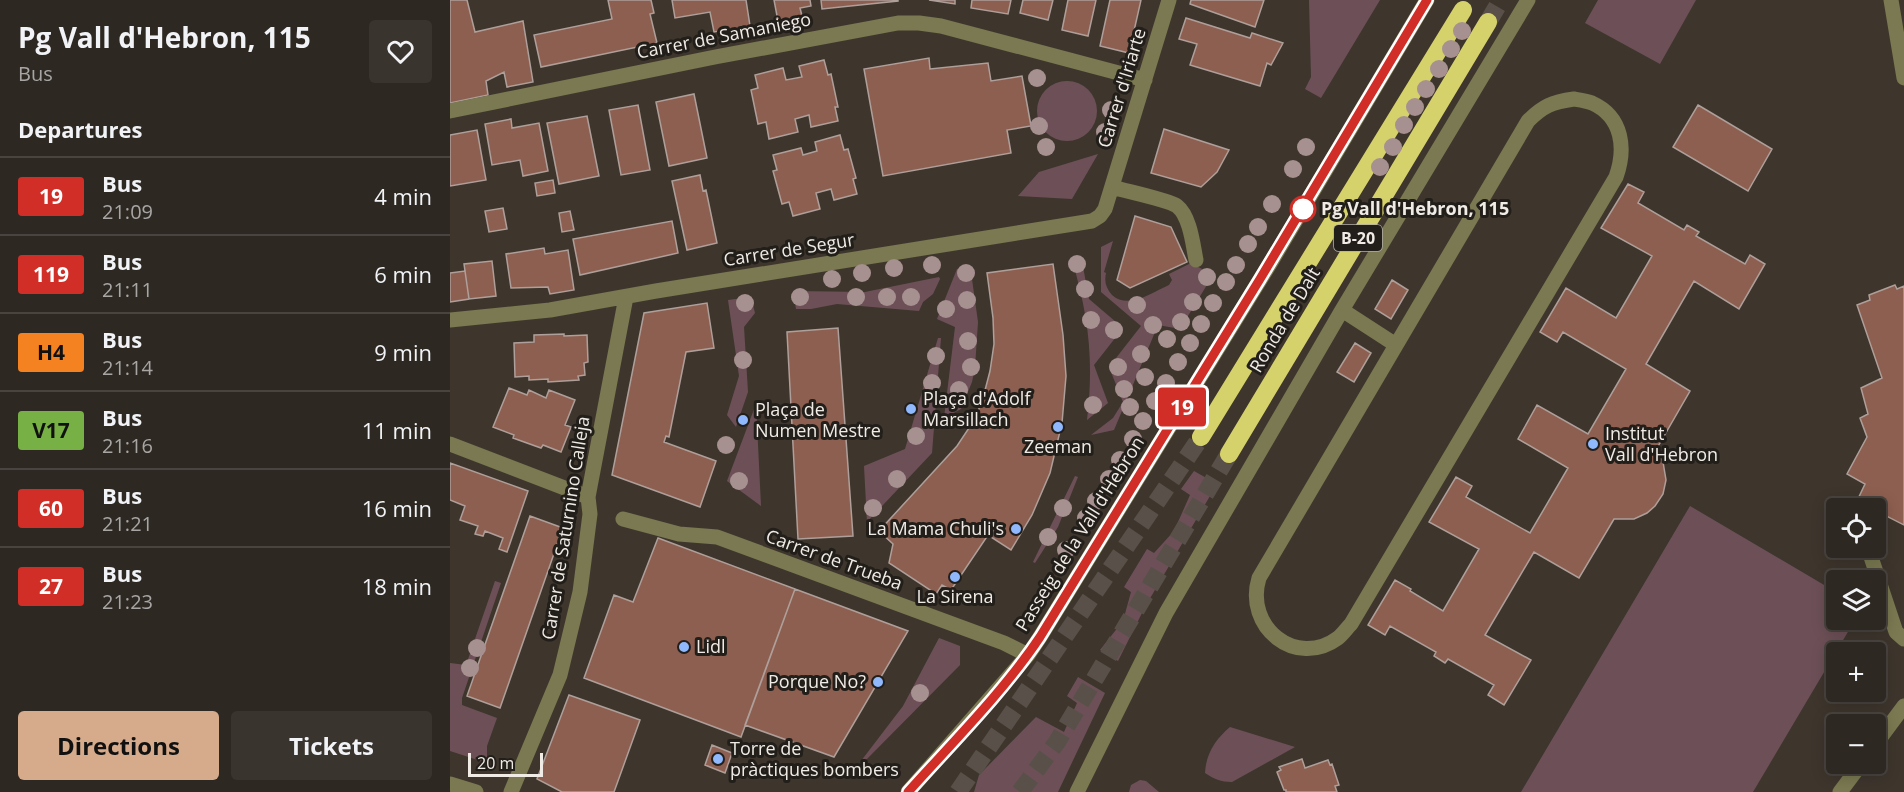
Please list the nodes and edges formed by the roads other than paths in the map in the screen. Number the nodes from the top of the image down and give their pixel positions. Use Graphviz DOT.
graph roads {
  1 [pos="1169,0"];
  2 [pos="1427,0"];
  3 [pos="1528,0"];
  4 [pos="1891,0"];
  5 [pos="1463,10"];
  6 [pos="1488,22"];
  7 [pos="1904,78"];
  8 [pos="1145,80"];
  9 [pos="450,111"];
  10 [pos="1112,187"];
  11 [pos="1196,260"];
  12 [pos="626,297"];
  13 [pos="1342,310"];
  14 [pos="450,320"];
  15 [pos="1396,345"];
  16 [pos="1201,437"];
  17 [pos="450,444"];
  18 [pos="1229,454"];
  19 [pos="588,497"];
  20 [pos="623,519"];
  21 [pos="1871,558"];
  22 [pos="1904,639"];
  23 [pos="1028,655"];
  24 [pos="1904,706"];
  25 [pos="1886,730"];
  26 [pos="1854,774"];
  27 [pos="450,784"];
  28 [pos="476,792"];
  29 [pos="511,792"];
  30 [pos="908,792"];
  31 [pos="1077,792"];
  32 [pos="1840,792"];
  1 -- 8 [label="street, Carrer d'Iriarte"];
  2 -- 23 [label="street, Passeig de la Vall d'Hebron"];
  3 -- 13 [label="street"];
  4 -- 7 [label="street"];
  5 -- 16 [label="highway, Ronda de Dalt / B-20"];
  6 -- 18 [label="highway, Ronda de Dalt / B-20"];
  8 -- 9 [label="street, Carrer de Samaniego"];
  8 -- 10 [label="street, Carrer d'Iriarte"];
  10 -- 11 [label="street"];
  10 -- 12 [label="street, Carrer de Segur"];
  12 -- 14 [label="street, Carrer de Segur"];
  12 -- 19 [label="street, Carrer de Saturnino Calleja"];
  13 -- 15 [label="street"];
  13 -- 31 [label="street"];
  15 -- 15 [label="street"];
  17 -- 19 [label="street"];
  19 -- 29 [label="street, Carrer de Saturnino Calleja"];
  20 -- 23 [label="street, Carrer de Trueba"];
  21 -- 22 [label="street"];
  23 -- 30 [label="street, Passeig de la Vall d'Hebron"];
  24 -- 25 [label="street"];
  26 -- 32 [label="street"];
  27 -- 28 [label="street"];
}
